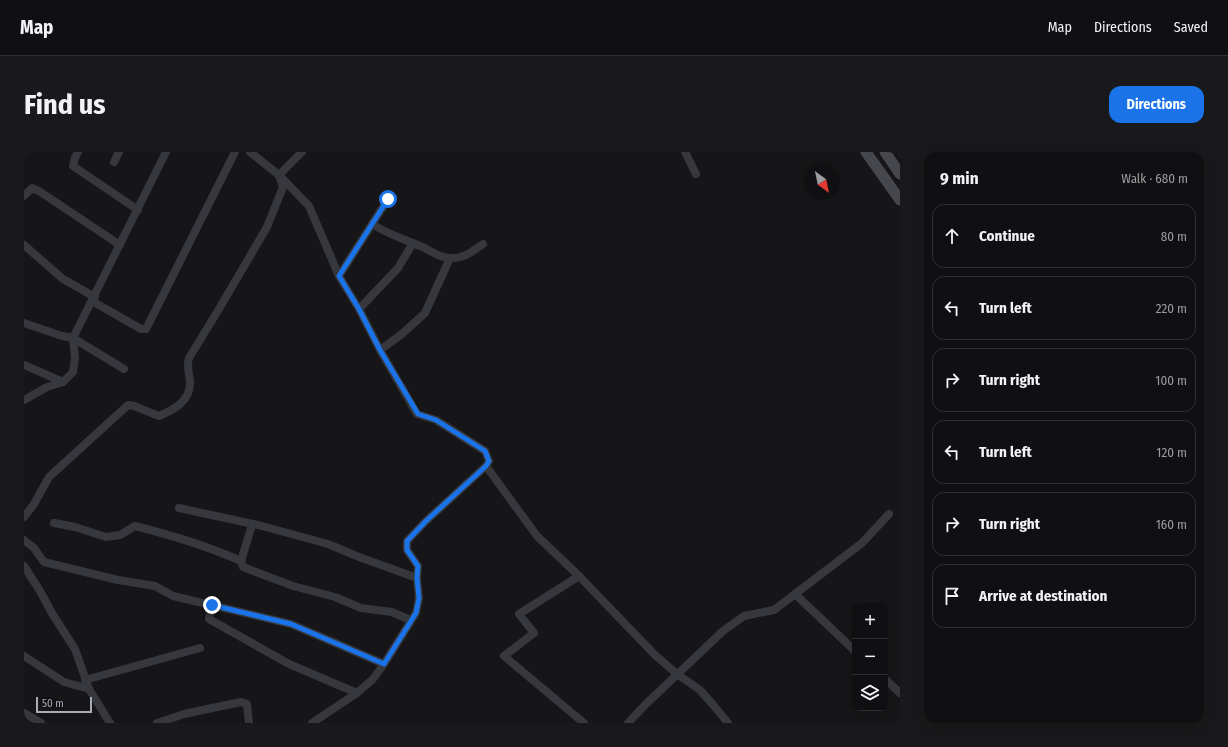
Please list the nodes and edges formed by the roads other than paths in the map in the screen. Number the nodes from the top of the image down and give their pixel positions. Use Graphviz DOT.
graph roads {
  1 [pos="78,152"];
  2 [pos="119,152"];
  3 [pos="166,152"];
  4 [pos="235,152"];
  5 [pos="250,152"];
  6 [pos="302,152"];
  7 [pos="685,152"];
  8 [pos="866,152"];
  9 [pos="884,152"];
  10 [pos="114,162"];
  11 [pos="898,168"];
  12 [pos="696,174"];
  13 [pos="280,175"];
  14 [pos="24,196"];
  15 [pos="388,199"];
  16 [pos="900,200"];
  17 [pos="138,210"];
  18 [pos="372,224"];
  19 [pos="413,243"];
  20 [pos="483,244"];
  21 [pos="24,245"];
  22 [pos="120,245"];
  23 [pos="450,258"];
  24 [pos="339,276"];
  25 [pos="93,299"];
  26 [pos="359,309"];
  27 [pos="24,323"];
  28 [pos="74,338"];
  29 [pos="380,350"];
  30 [pos="24,365"];
  31 [pos="124,369"];
  32 [pos="63,382"];
  33 [pos="24,400"];
  34 [pos="486,466"];
  35 [pos="179,508"];
  36 [pos="889,514"];
  37 [pos="24,517"];
  38 [pos="54,523"];
  39 [pos="252,525"];
  40 [pos="24,540"];
  41 [pos="241,561"];
  42 [pos="24,566"];
  43 [pos="579,576"];
  44 [pos="417,578"];
  45 [pos="795,594"];
  46 [pos="212,605"];
  47 [pos="410,620"];
  48 [pos="200,648"];
  49 [pos="852,648"];
  50 [pos="24,656"];
  51 [pos="384,664"];
  52 [pos="677,674"];
  53 [pos="85,680"];
  54 [pos="888,682"];
  55 [pos="89,689"];
  56 [pos="357,693"];
  57 [pos="900,693"];
  58 [pos="24,713"];
  59 [pos="41,723"];
  60 [pos="110,723"];
  61 [pos="157,723"];
  62 [pos="249,723"];
  63 [pos="312,723"];
  64 [pos="584,723"];
  65 [pos="628,723"];
  66 [pos="728,723"];
  1 -- 17 [label="street"];
  2 -- 10 [label="street"];
  3 -- 17 [label="street"];
  4 -- 25 [label="street"];
  5 -- 13 [label="street"];
  6 -- 13 [label="street"];
  7 -- 12 [label="street"];
  8 -- 16 [label="main road"];
  9 -- 11 [label="main road"];
  13 -- 24 [label="street"];
  13 -- 37 [label="street"];
  14 -- 22 [label="street"];
  15 -- 18 [label="street"];
  17 -- 22 [label="street"];
  18 -- 19 [label="street"];
  18 -- 24 [label="street"];
  19 -- 23 [label="street"];
  19 -- 26 [label="street"];
  20 -- 23 [label="street"];
  21 -- 25 [label="street"];
  22 -- 25 [label="street"];
  23 -- 29 [label="street"];
  24 -- 26 [label="street"];
  25 -- 28 [label="street"];
  26 -- 29 [label="street"];
  27 -- 28 [label="street"];
  28 -- 31 [label="street"];
  28 -- 32 [label="street"];
  29 -- 34 [label="street"];
  30 -- 32 [label="street"];
  32 -- 33 [label="street"];
  34 -- 43 [label="street"];
  34 -- 44 [label="street"];
  35 -- 39 [label="street"];
  36 -- 45 [label="street"];
  38 -- 41 [label="street"];
  39 -- 41 [label="street"];
  39 -- 44 [label="street"];
  40 -- 46 [label="street"];
  41 -- 47 [label="street"];
  42 -- 53 [label="street"];
  43 -- 52 [label="street"];
  43 -- 64 [label="street"];
  44 -- 47 [label="street"];
  45 -- 49 [label="street"];
  45 -- 52 [label="street"];
  46 -- 51 [label="street"];
  46 -- 56 [label="street"];
  47 -- 51 [label="street"];
  48 -- 53 [label="street"];
  50 -- 55 [label="street"];
  51 -- 56 [label="street"];
  52 -- 65 [label="street"];
  52 -- 66 [label="street"];
  53 -- 55 [label="street"];
  54 -- 57 [label="street"];
  55 -- 60 [label="street"];
  56 -- 63 [label="street"];
  58 -- 59 [label="street"];
  61 -- 62 [label="street"];
}
